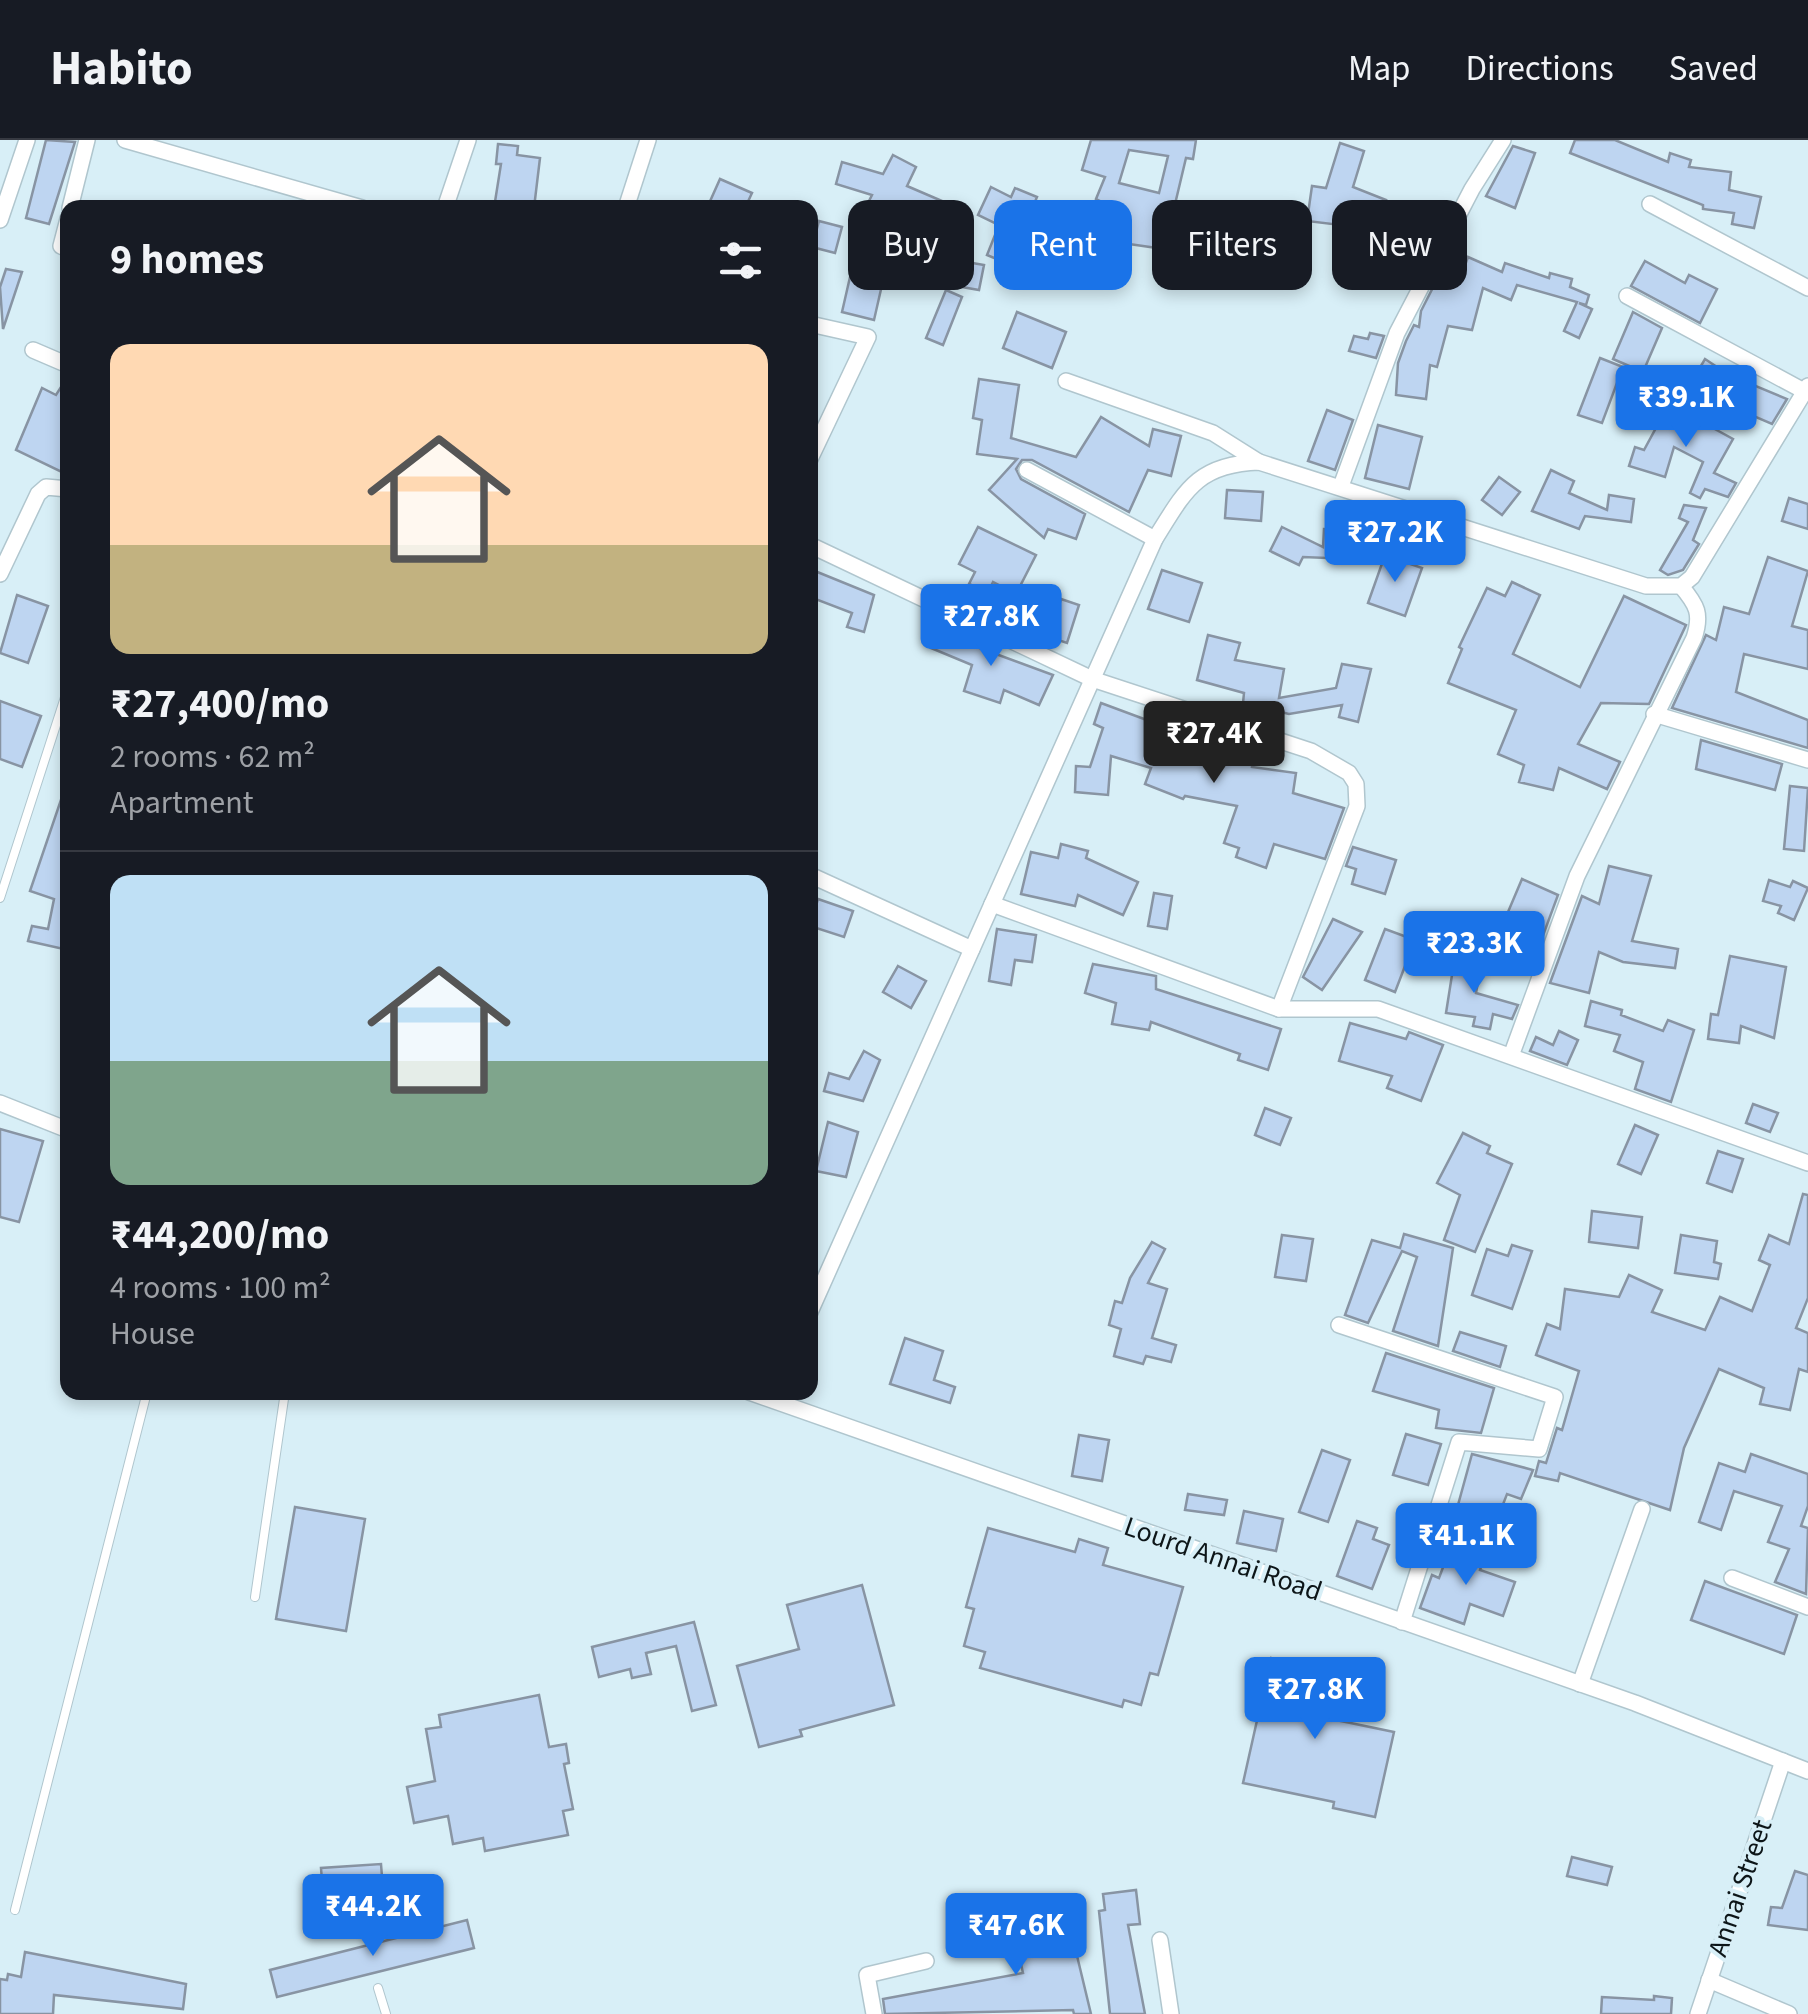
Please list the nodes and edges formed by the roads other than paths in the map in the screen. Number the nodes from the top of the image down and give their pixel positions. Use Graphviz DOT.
graph roads {
  1 [pos="27,140"];
  2 [pos="87,140"];
  3 [pos="124,140"];
  4 [pos="468,140"];
  5 [pos="648,140"];
  6 [pos="1503,140"];
  7 [pos="72,200"];
  8 [pos="334,200"];
  9 [pos="448,200"];
  10 [pos="629,200"];
  11 [pos="1650,204"];
  12 [pos="0,220"];
  13 [pos="1808,288"];
  14 [pos="1627,296"];
  15 [pos="818,326"];
  16 [pos="34,350"];
  17 [pos="60,361"];
  18 [pos="1066,381"];
  19 [pos="1806,388"];
  20 [pos="818,442"];
  21 [pos="1260,462"];
  22 [pos="1027,470"];
  23 [pos="1341,486"];
  24 [pos="60,488"];
  25 [pos="1156,539"];
  26 [pos="818,549"];
  27 [pos="0,574"];
  28 [pos="1681,586"];
  29 [pos="1092,679"];
  30 [pos="1654,714"];
  31 [pos="60,725"];
  32 [pos="1808,760"];
  33 [pos="818,879"];
  34 [pos="0,898"];
  35 [pos="992,904"];
  36 [pos="972,949"];
  37 [pos="1279,1009"];
  38 [pos="1511,1056"];
  39 [pos="0,1102"];
  40 [pos="60,1127"];
  41 [pos="1808,1162"];
  42 [pos="818,1294"];
  43 [pos="1338,1324"];
  44 [pos="145,1400"];
  45 [pos="284,1400"];
  46 [pos="780,1400"];
  47 [pos="1642,1509"];
  48 [pos="1732,1578"];
  49 [pos="255,1597"];
  50 [pos="1808,1607"];
  51 [pos="1402,1622"];
  52 [pos="1580,1684"];
  53 [pos="1783,1761"];
  54 [pos="1808,1771"];
  55 [pos="15,1910"];
  56 [pos="1160,1940"];
  57 [pos="926,1961"];
  58 [pos="1709,1980"];
  59 [pos="378,1988"];
  60 [pos="386,2014"];
  61 [pos="874,2014"];
  62 [pos="1171,2014"];
  63 [pos="1698,2014"];
  64 [pos="1789,2014"];
  1 -- 12 [label="street"];
  2 -- 7 [label="street"];
  3 -- 8 [label="street"];
  4 -- 9 [label="street"];
  5 -- 10 [label="street"];
  6 -- 23 [label="street"];
  11 -- 13 [label="street"];
  14 -- 19 [label="street"];
  15 -- 20 [label="street"];
  16 -- 17 [label="street"];
  18 -- 21 [label="street"];
  19 -- 28 [label="street"];
  21 -- 23 [label="street"];
  21 -- 25 [label="street"];
  22 -- 25 [label="street"];
  23 -- 28 [label="street"];
  24 -- 27 [label="street"];
  25 -- 29 [label="street"];
  26 -- 29 [label="street"];
  28 -- 30 [label="street"];
  29 -- 35 [label="street"];
  29 -- 37 [label="street"];
  30 -- 32 [label="street"];
  30 -- 38 [label="street"];
  31 -- 34 [label="lane"];
  33 -- 36 [label="street"];
  35 -- 36 [label="street"];
  35 -- 37 [label="street"];
  36 -- 42 [label="street"];
  37 -- 38 [label="street"];
  38 -- 41 [label="street"];
  39 -- 40 [label="street"];
  43 -- 51 [label="street"];
  44 -- 55 [label="lane"];
  45 -- 49 [label="lane"];
  46 -- 51 [label="street, Lourd Annai Road"];
  47 -- 52 [label="street"];
  48 -- 50 [label="street"];
  51 -- 52 [label="street, Lourd Annai Road"];
  52 -- 53 [label="street, Lourd Annai Road"];
  53 -- 54 [label="street, Lourd Annai Road"];
  53 -- 58 [label="street, Annai Street"];
  56 -- 62 [label="street"];
  57 -- 61 [label="street"];
  58 -- 63 [label="street, Annai Street"];
  58 -- 64 [label="street"];
  59 -- 60 [label="lane"];
}
